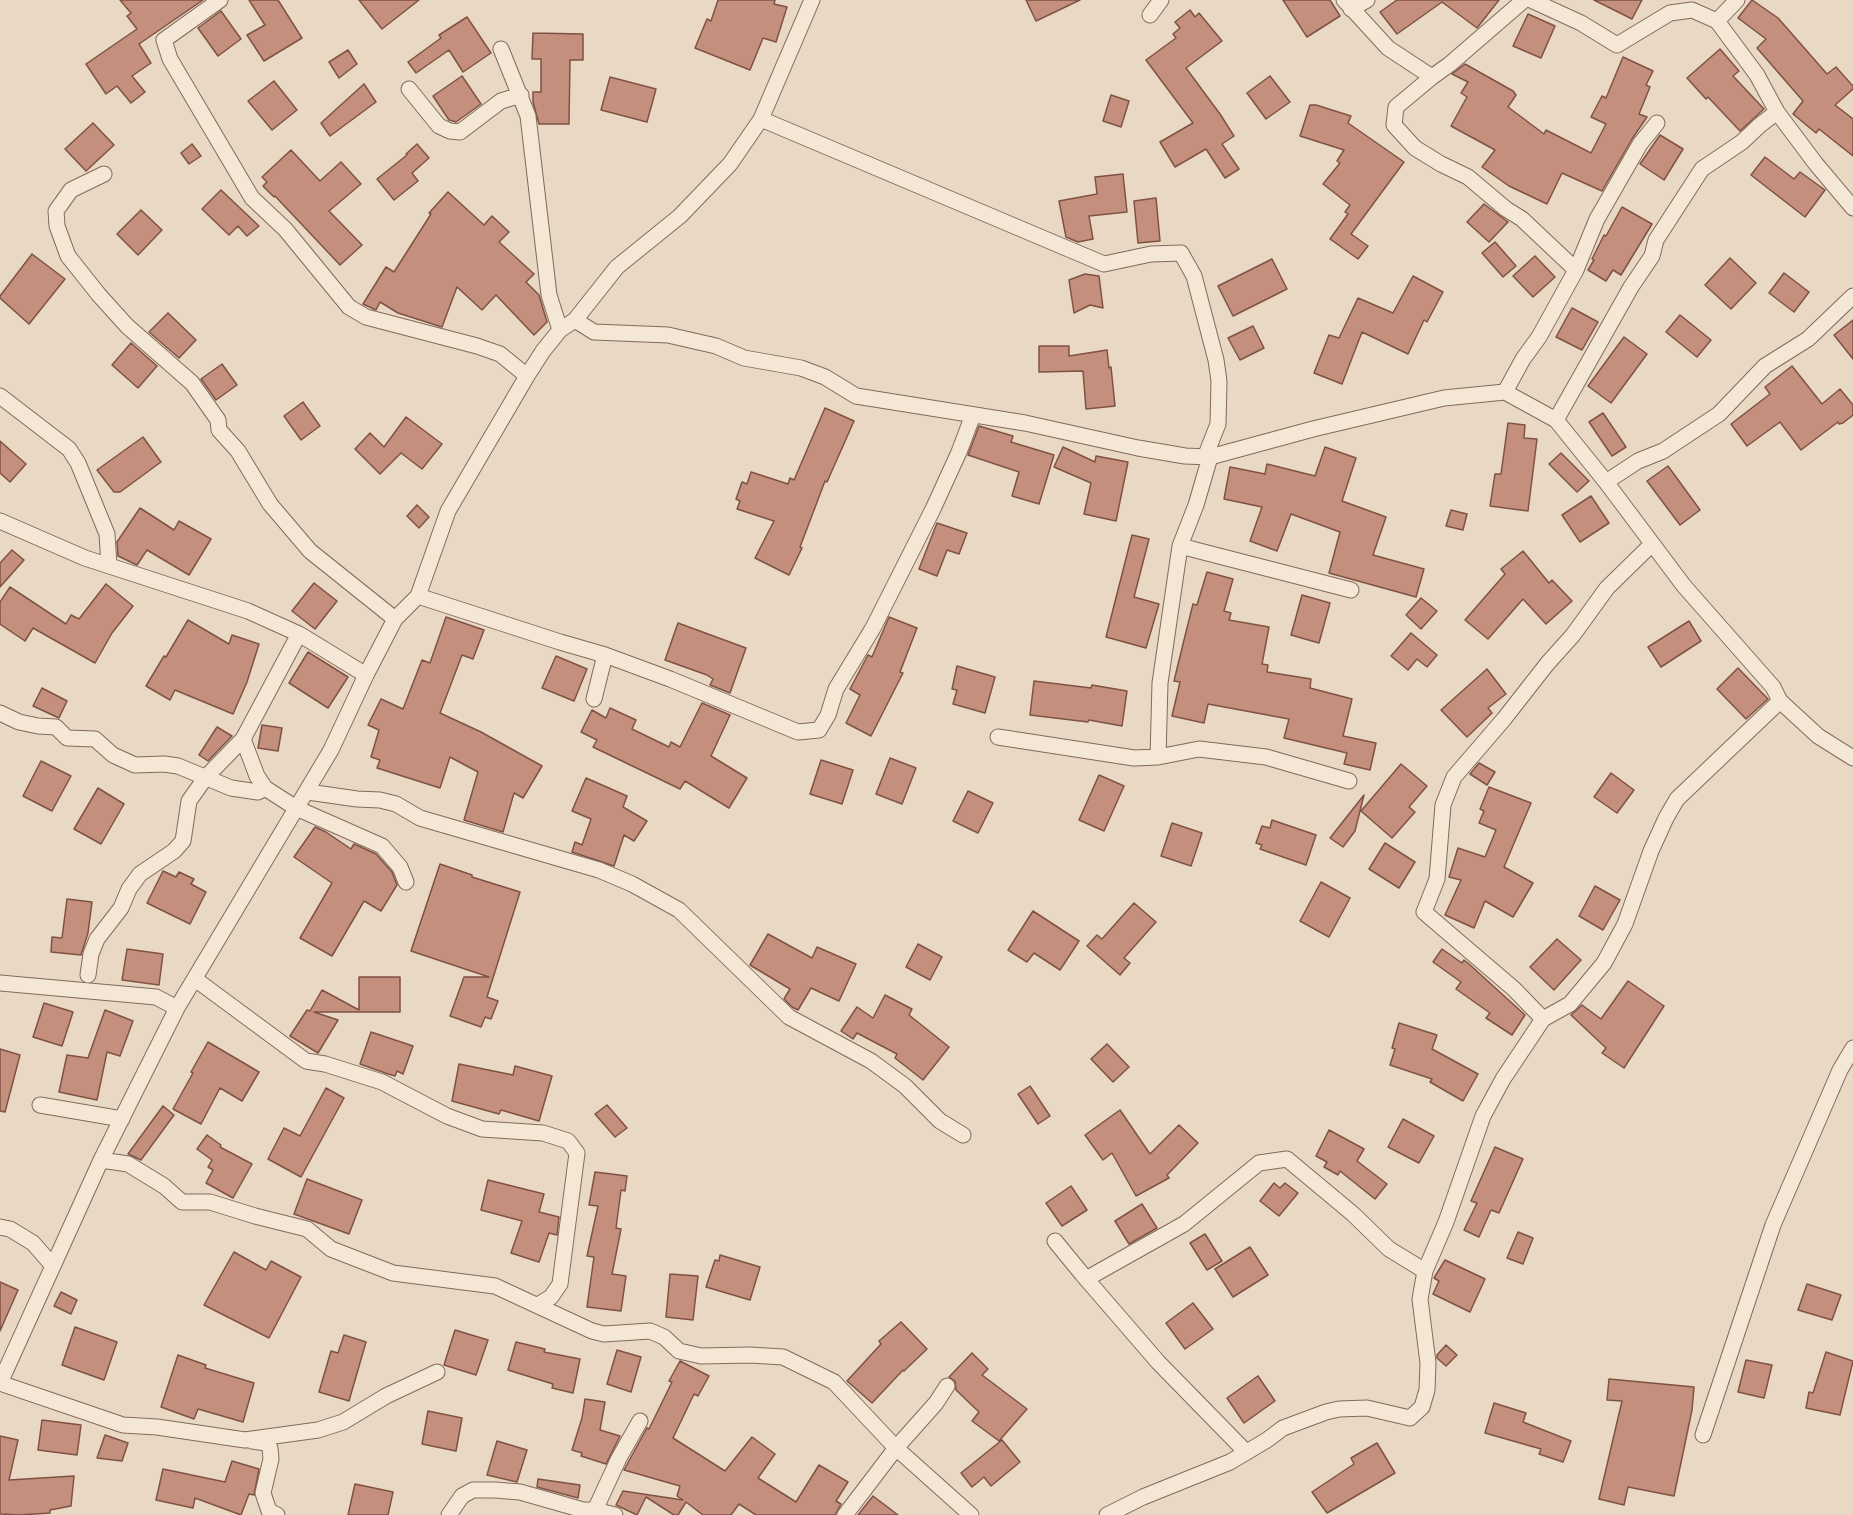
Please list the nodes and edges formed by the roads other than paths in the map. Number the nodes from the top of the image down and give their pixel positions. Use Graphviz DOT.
graph roads {
  1 [pos="220,0"];
  2 [pos="812,0"];
  3 [pos="1161,0"];
  4 [pos="1367,0"];
  5 [pos="1524,0"];
  6 [pos="1531,0"];
  7 [pos="1737,0"];
  8 [pos="1348,5"];
  9 [pos="1150,15"];
  10 [pos="1717,21"];
  11 [pos="501,49"];
  12 [pos="1432,77"];
  13 [pos="409,89"];
  14 [pos="521,95"];
  15 [pos="1777,112"];
  16 [pos="761,119"];
  17 [pos="1657,123"];
  18 [pos="104,174"];
  19 [pos="1853,208"];
  20 [pos="1576,270"];
  21 [pos="1853,296"];
  22 [pos="575,320"];
  23 [pos="560,330"];
  24 [pos="527,376"];
  25 [pos="1505,392"];
  26 [pos="0,396"];
  27 [pos="973,415"];
  28 [pos="1556,420"];
  29 [pos="1208,457"];
  30 [pos="1606,482"];
  31 [pos="0,521"];
  32 [pos="1652,544"];
  33 [pos="1180,546"];
  34 [pos="109,566"];
  35 [pos="1351,590"];
  36 [pos="418,596"];
  37 [pos="395,619"];
  38 [pos="299,634"];
  39 [pos="605,655"];
  40 [pos="366,675"];
  41 [pos="594,699"];
  42 [pos="1780,701"];
  43 [pos="0,713"];
  44 [pos="998,737"];
  45 [pos="243,739"];
  46 [pos="1158,757"];
  47 [pos="1853,758"];
  48 [pos="206,777"];
  49 [pos="1349,781"];
  50 [pos="265,788"];
  51 [pos="308,792"];
  52 [pos="296,808"];
  53 [pos="406,882"];
  54 [pos="88,975"];
  55 [pos="195,979"];
  56 [pos="4,984"];
  57 [pos="177,1008"];
  58 [pos="1543,1019"];
  59 [pos="1853,1048"];
  60 [pos="40,1105"];
  61 [pos="122,1119"];
  62 [pos="963,1135"];
  63 [pos="101,1160"];
  64 [pos="0,1227"];
  65 [pos="1055,1240"];
  66 [pos="53,1266"];
  67 [pos="1425,1271"];
  68 [pos="1086,1279"];
  69 [pos="538,1305"];
  70 [pos="0,1347"];
  71 [pos="14,1355"];
  72 [pos="437,1372"];
  73 [pos="947,1386"];
  74 [pos="640,1421"];
  75 [pos="1703,1435"];
  76 [pos="245,1440"];
  77 [pos="896,1448"];
  78 [pos="1246,1452"];
  79 [pos="595,1510"];
  80 [pos="277,1515"];
  81 [pos="449,1515"];
  82 [pos="615,1515"];
  83 [pos="845,1515"];
  84 [pos="971,1515"];
  85 [pos="1107,1515"];
  1 -- 24 [label="street"];
  2 -- 16 [label="street"];
  3 -- 9 [label="street"];
  4 -- 8 [label="street"];
  5 -- 12 [label="street"];
  6 -- 10 [label="street"];
  7 -- 10 [label="street"];
  8 -- 12 [label="street"];
  10 -- 15 [label="street"];
  11 -- 14 [label="street"];
  12 -- 20 [label="street"];
  13 -- 14 [label="street"];
  14 -- 23 [label="street"];
  15 -- 19 [label="street"];
  15 -- 28 [label="street"];
  16 -- 22 [label="street"];
  16 -- 29 [label="street"];
  17 -- 20 [label="street"];
  18 -- 37 [label="street"];
  20 -- 25 [label="street"];
  21 -- 30 [label="street"];
  22 -- 23 [label="street"];
  22 -- 27 [label="street"];
  23 -- 24 [label="street"];
  24 -- 36 [label="street"];
  25 -- 28 [label="street"];
  25 -- 29 [label="street"];
  26 -- 34 [label="street"];
  27 -- 29 [label="street"];
  27 -- 39 [label="street"];
  28 -- 30 [label="street"];
  29 -- 33 [label="street"];
  30 -- 32 [label="street"];
  31 -- 34 [label="street"];
  32 -- 42 [label="street"];
  32 -- 58 [label="street"];
  33 -- 35 [label="street"];
  33 -- 46 [label="street"];
  34 -- 38 [label="street"];
  36 -- 37 [label="street"];
  36 -- 39 [label="street"];
  37 -- 40 [label="street"];
  38 -- 40 [label="street"];
  38 -- 45 [label="street"];
  39 -- 41 [label="street"];
  40 -- 51 [label="street"];
  42 -- 47 [label="street"];
  42 -- 58 [label="street"];
  43 -- 48 [label="street"];
  44 -- 46 [label="street"];
  45 -- 48 [label="street"];
  45 -- 50 [label="street"];
  46 -- 49 [label="street"];
  48 -- 50 [label="street"];
  48 -- 54 [label="street"];
  50 -- 52 [label="street"];
  51 -- 52 [label="street"];
  51 -- 62 [label="street"];
  52 -- 53 [label="street"];
  52 -- 55 [label="street"];
  55 -- 57 [label="street"];
  55 -- 69 [label="street"];
  56 -- 57 [label="street"];
  57 -- 61 [label="street"];
  58 -- 67 [label="street"];
  59 -- 75 [label="street"];
  60 -- 61 [label="street"];
  61 -- 63 [label="street"];
  63 -- 66 [label="street"];
  63 -- 69 [label="street"];
  64 -- 66 [label="street"];
  65 -- 68 [label="street"];
  66 -- 71 [label="street"];
  67 -- 68 [label="street"];
  67 -- 78 [label="street"];
  68 -- 78 [label="street"];
  69 -- 77 [label="street"];
  70 -- 71 [label="street"];
  71 -- 76 [label="street"];
  72 -- 76 [label="street"];
  73 -- 77 [label="street"];
  74 -- 79 [label="street"];
  76 -- 80 [label="street"];
  77 -- 83 [label="street"];
  77 -- 84 [label="street"];
  78 -- 85 [label="street"];
  79 -- 81 [label="street"];
  79 -- 82 [label="street"];
}
